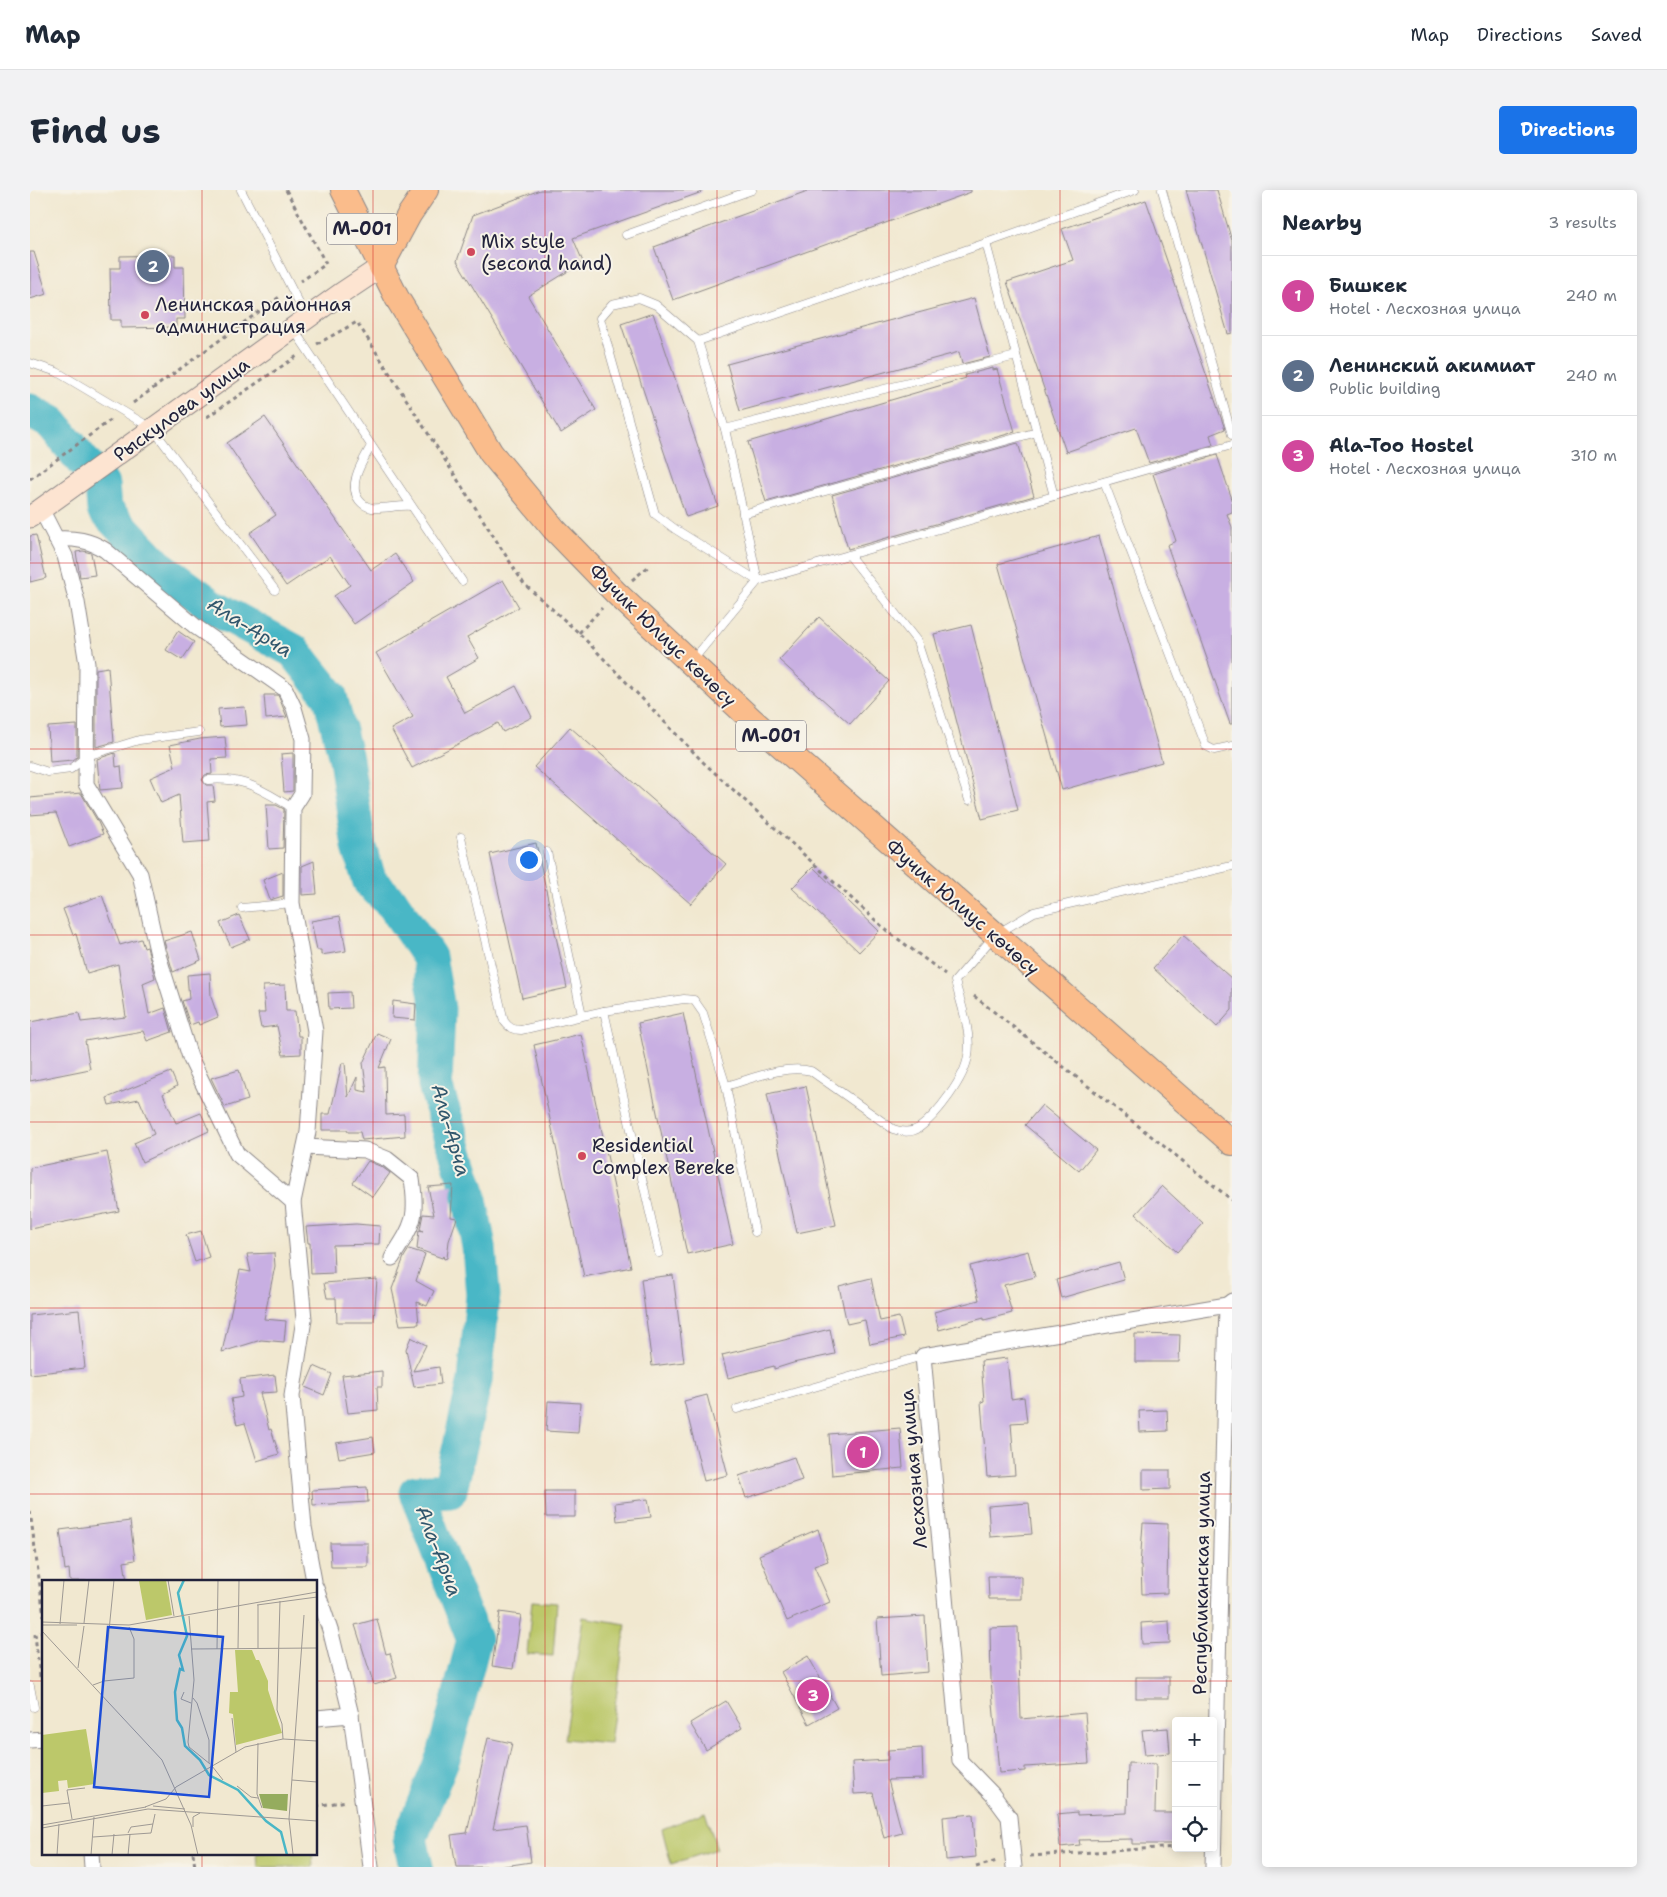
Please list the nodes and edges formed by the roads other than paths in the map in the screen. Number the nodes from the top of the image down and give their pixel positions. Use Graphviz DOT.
graph roads {
  1 [pos="241,190"];
  2 [pos="343,190"];
  3 [pos="426,190"];
  4 [pos="752,190"];
  5 [pos="1135,190"];
  6 [pos="1162,190"];
  7 [pos="626,236"];
  8 [pos="986,243"];
  9 [pos="381,267"];
  10 [pos="300,324"];
  11 [pos="698,341"];
  12 [pos="1016,356"];
  13 [pos="30,364"];
  14 [pos="153,429"];
  15 [pos="725,429"];
  16 [pos="1037,432"];
  17 [pos="1232,435"];
  18 [pos="1232,445"];
  19 [pos="371,446"];
  20 [pos="1104,482"];
  21 [pos="1054,496"];
  22 [pos="411,506"];
  23 [pos="34,512"];
  24 [pos="743,514"];
  25 [pos="56,539"];
  26 [pos="849,555"];
  27 [pos="462,581"];
  28 [pos="758,581"];
  29 [pos="275,590"];
  30 [pos="691,662"];
  31 [pos="199,732"];
  32 [pos="1232,746"];
  33 [pos="87,756"];
  34 [pos="30,766"];
  35 [pos="208,780"];
  36 [pos="969,800"];
  37 [pos="293,808"];
  38 [pos="461,837"];
  39 [pos="547,852"];
  40 [pos="1232,866"];
  41 [pos="292,903"];
  42 [pos="242,908"];
  43 [pos="995,935"];
  44 [pos="604,1010"];
  45 [pos="582,1015"];
  46 [pos="726,1086"];
  47 [pos="1232,1143"];
  48 [pos="305,1147"];
  49 [pos="293,1202"];
  50 [pos="755,1232"];
  51 [pos="659,1253"];
  52 [pos="392,1258"];
  53 [pos="1230,1303"];
  54 [pos="923,1356"];
  55 [pos="737,1409"];
  56 [pos="314,1580"];
  57 [pos="318,1594"];
  58 [pos="30,1686"];
  59 [pos="34,1707"];
  60 [pos="351,1715"];
  61 [pos="318,1718"];
  62 [pos="91,1854"];
  63 [pos="1014,1862"];
  64 [pos="92,1867"];
  65 [pos="371,1867"];
  66 [pos="1213,1867"];
  1 -- 10 [label="lane"];
  2 -- 9 [label="main road, Фучик Юлиус көчөсү / М-001"];
  3 -- 9 [label="main road"];
  4 -- 7 [label="lane"];
  5 -- 8 [label="lane"];
  6 -- 17 [label="lane"];
  8 -- 11 [label="lane"];
  8 -- 12 [label="lane"];
  9 -- 10 [label="main road, Рыскулова улица"];
  9 -- 30 [label="main road, Фучик Юлиус көчөсү / М-001"];
  10 -- 14 [label="main road, Рыскулова улица"];
  10 -- 19 [label="lane"];
  11 -- 15 [label="lane"];
  11 -- 28 [label="lane"];
  12 -- 15 [label="lane"];
  12 -- 16 [label="lane"];
  13 -- 14 [label="lane"];
  14 -- 23 [label="main road, Рыскулова улица"];
  14 -- 29 [label="lane"];
  15 -- 24 [label="lane"];
  16 -- 21 [label="lane"];
  16 -- 24 [label="lane"];
  18 -- 20 [label="lane"];
  19 -- 22 [label="lane"];
  19 -- 22 [label="lane"];
  20 -- 21 [label="lane"];
  20 -- 32 [label="lane"];
  21 -- 26 [label="lane"];
  22 -- 27 [label="lane"];
  23 -- 25 [label="street"];
  24 -- 28 [label="lane"];
  25 -- 33 [label="street"];
  25 -- 37 [label="street"];
  26 -- 28 [label="lane"];
  26 -- 36 [label="lane"];
  28 -- 30 [label="lane"];
  30 -- 43 [label="main road, Фучик Юлиус көчөсү / М-001"];
  31 -- 33 [label="lane"];
  33 -- 34 [label="lane"];
  33 -- 49 [label="street"];
  35 -- 37 [label="lane"];
  37 -- 41 [label="street"];
  38 -- 45 [label="lane"];
  39 -- 45 [label="lane"];
  40 -- 43 [label="lane"];
  41 -- 42 [label="lane"];
  41 -- 48 [label="street"];
  43 -- 46 [label="lane"];
  43 -- 47 [label="main road, Фучик Юлиус көчөсү / М-001"];
  44 -- 45 [label="lane"];
  44 -- 46 [label="lane"];
  44 -- 51 [label="lane"];
  46 -- 50 [label="lane"];
  48 -- 49 [label="street"];
  48 -- 52 [label="street"];
  49 -- 56 [label="street"];
  53 -- 54 [label="street"];
  53 -- 66 [label="street, Республиканская улица"];
  54 -- 55 [label="lane"];
  54 -- 63 [label="street, Лесхозная улица"];
  57 -- 60 [label="street"];
  58 -- 59 [label="lane"];
  60 -- 61 [label="street"];
  60 -- 65 [label="street"];
  62 -- 64 [label="street"];
}
